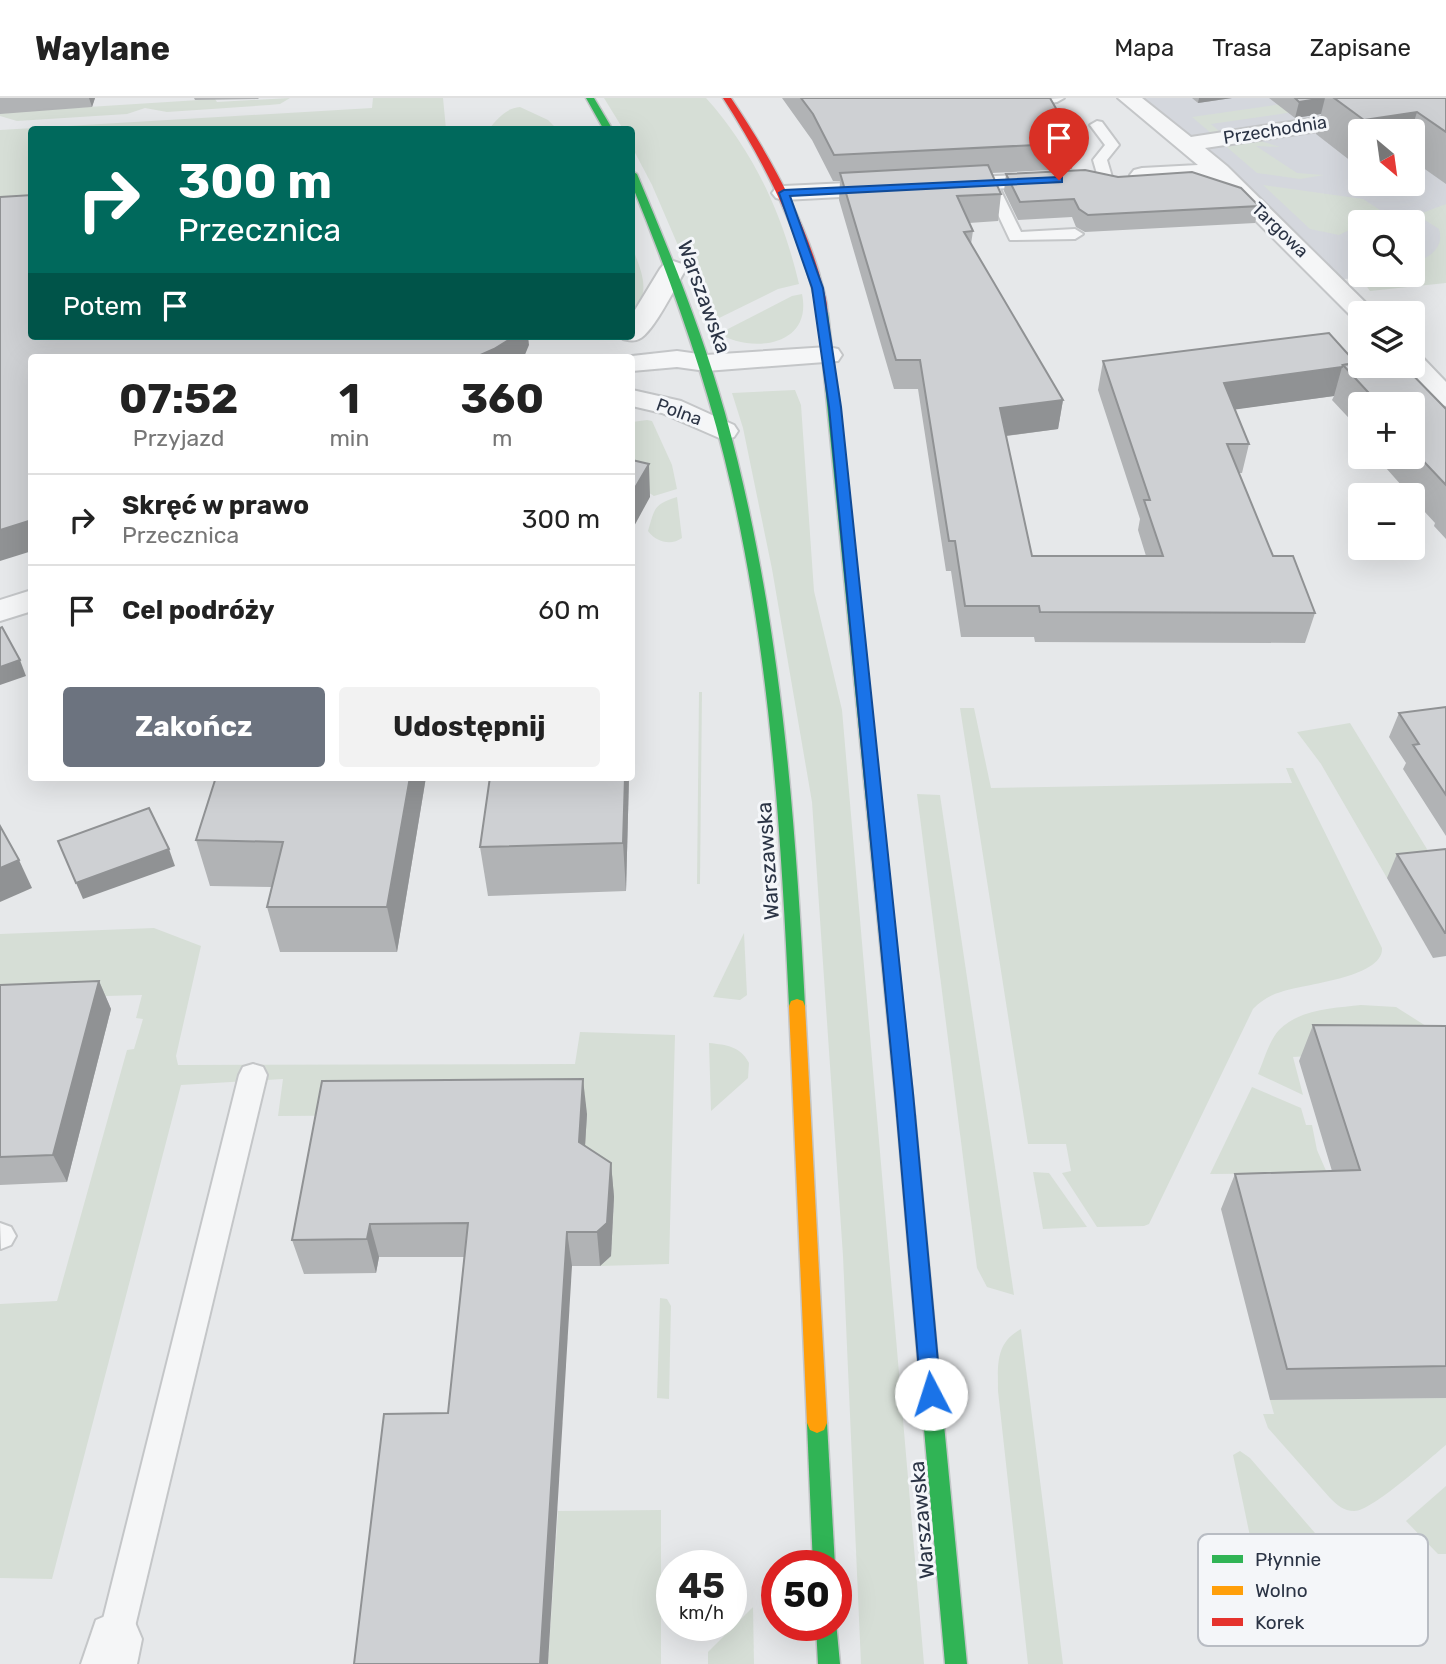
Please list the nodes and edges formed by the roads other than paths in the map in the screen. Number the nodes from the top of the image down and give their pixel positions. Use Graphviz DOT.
graph roads {
  1 [pos="590,98"];
  2 [pos="727,98"];
  3 [pos="997,98"];
  4 [pos="1057,98"];
  5 [pos="1129,98"];
  6 [pos="1446,105"];
  7 [pos="1097,125"];
  8 [pos="607,126"];
  9 [pos="1188,144"];
  10 [pos="1219,171"];
  11 [pos="1105,177"];
  12 [pos="635,181"];
  13 [pos="990,183"];
  14 [pos="784,193"];
  15 [pos="1074,234"];
  16 [pos="673,269"];
  17 [pos="1351,301"];
  18 [pos="635,328"];
  19 [pos="624,340"];
  20 [pos="611,354"];
  21 [pos="828,355"];
  22 [pos="635,363"];
  23 [pos="706,363"];
  24 [pos="1425,376"];
  25 [pos="635,380"];
  26 [pos="1446,398"];
  27 [pos="635,399"];
  28 [pos="724,431"];
  29 [pos="28,601"];
  30 [pos="0,611"];
  31 [pos="253,1075"];
  32 [pos="823,1550"];
  33 [pos="828,1641"];
  34 [pos="112,1652"];
  35 [pos="829,1664"];
  36 [pos="956,1664"];
  1 -- 8 [label="main road"];
  2 -- 14 [label="main road, Warszawska"];
  3 -- 4 [label="lane"];
  5 -- 9 [label="street, Targowa"];
  6 -- 9 [label="street, Przechodnia"];
  7 -- 11 [label="lane"];
  9 -- 10 [label="street, Targowa"];
  10 -- 11 [label="street"];
  10 -- 17 [label="street, Targowa"];
  11 -- 13 [label="street"];
  12 -- 16 [label="main road, Warszawska"];
  13 -- 14 [label="street"];
  13 -- 15 [label="lane"];
  14 -- 21 [label="main road, Warszawska"];
  16 -- 18 [label="street"];
  16 -- 23 [label="main road, Warszawska"];
  19 -- 20 [label="street"];
  21 -- 23 [label="street, Polna"];
  21 -- 36 [label="main road, Warszawska"];
  22 -- 23 [label="street, Polna"];
  23 -- 25 [label="street, Polna"];
  23 -- 28 [label="main road, Warszawska"];
  24 -- 26 [label="street"];
  27 -- 28 [label="street, Polna"];
  28 -- 32 [label="main road, Warszawska"];
  29 -- 30 [label="street"];
  31 -- 34 [label="lane"];
  33 -- 35 [label="main road"];
}
